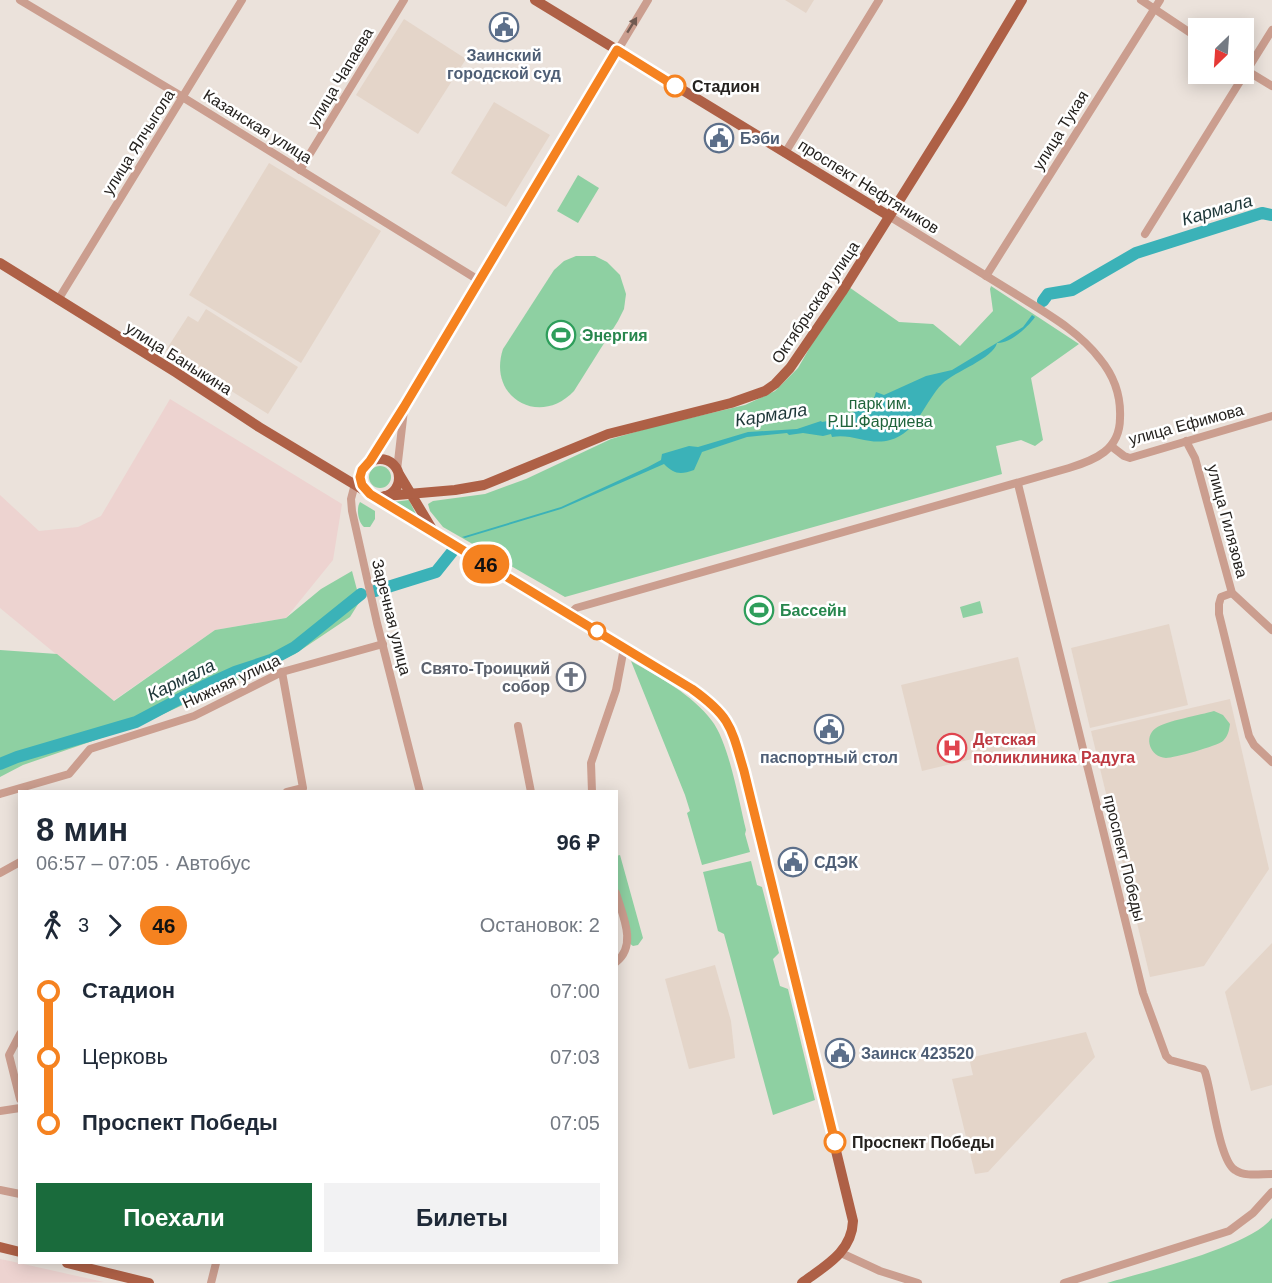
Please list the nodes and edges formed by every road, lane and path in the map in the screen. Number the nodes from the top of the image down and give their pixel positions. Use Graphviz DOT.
graph roads {
  1 [pos="20,0"];
  2 [pos="243,0"];
  3 [pos="405,0"];
  4 [pos="535,0"];
  5 [pos="648,0"];
  6 [pos="879,0"];
  7 [pos="1022,0"];
  8 [pos="1141,0"];
  9 [pos="1157,4"];
  10 [pos="1188,30"];
  11 [pos="1272,30"];
  12 [pos="617,50"];
  13 [pos="1254,57"];
  14 [pos="1254,75"];
  15 [pos="1236,84"];
  16 [pos="1272,86"];
  17 [pos="183,98"];
  18 [pos="785,153"];
  19 [pos="300,170"];
  20 [pos="889,216"];
  21 [pos="1145,234"];
  22 [pos="0,263"];
  23 [pos="986,276"];
  24 [pos="480,280"];
  25 [pos="58,300"];
  26 [pos="404,407"];
  27 [pos="1272,416"];
  28 [pos="1186,441"];
  29 [pos="1112,446"];
  30 [pos="370,461"];
  31 [pos="398,472"];
  32 [pos="361,473"];
  33 [pos="343,476"];
  34 [pos="355,484"];
  35 [pos="1018,484"];
  36 [pos="370,494"];
  37 [pos="410,495"];
  38 [pos="385,496"];
  39 [pos="434,532"];
  40 [pos="1232,593"];
  41 [pos="570,614"];
  42 [pos="1272,630"];
  43 [pos="383,644"];
  44 [pos="624,648"];
  45 [pos="282,672"];
  46 [pos="518,726"];
  47 [pos="1272,762"];
  48 [pos="295,790"];
  49 [pos="417,790"];
  50 [pos="531,790"];
  51 [pos="592,790"];
  52 [pos="0,794"];
  53 [pos="18,863"];
  54 [pos="0,873"];
  55 [pos="618,900"];
  56 [pos="618,960"];
  57 [pos="18,1038"];
  58 [pos="18,1091"];
  59 [pos="18,1108"];
  60 [pos="0,1111"];
  61 [pos="1272,1174"];
  62 [pos="0,1190"];
  63 [pos="1272,1192"];
  64 [pos="18,1194"];
  65 [pos="0,1247"];
  66 [pos="18,1252"];
  67 [pos="841,1253"];
  68 [pos="71,1264"];
  69 [pos="216,1264"];
  70 [pos="149,1283"];
  71 [pos="211,1283"];
  72 [pos="802,1283"];
  73 [pos="918,1283"];
  74 [pos="1064,1283"];
  1 -- 17 [label="street, Казанская улица"];
  2 -- 17 [label="street, улица Ялчыгола"];
  3 -- 19 [label="street, улица Чапаева"];
  4 -- 12 [label="main road, проспект Нефтяников"];
  12 -- 5 [label="street, one-way"];
  6 -- 18 [label="street"];
  7 -- 20 [label="main road, Октябрьская улица"];
  8 -- 9 [label="street"];
  9 -- 10 [label="street"];
  9 -- 23 [label="street, улица Тукая"];
  11 -- 13 [label="street"];
  12 -- 18 [label="main road, проспект Нефтяников"];
  12 -- 24 [label="street"];
  14 -- 16 [label="street"];
  15 -- 21 [label="street"];
  17 -- 19 [label="street, Казанская улица"];
  17 -- 25 [label="street, улица Ялчыгола"];
  18 -- 20 [label="main road, проспект Нефтяников"];
  19 -- 24 [label="street, Казанская улица"];
  20 -- 23 [label="street, проспект Нефтяников"];
  20 -- 37 [label="main road, Октябрьская улица"];
  22 -- 25 [label="main road, улица Баныкина"];
  23 -- 29 [label="street, проспект Нефтяников"];
  24 -- 26 [label="street"];
  25 -- 33 [label="main road, улица Баныкина"];
  26 -- 30 [label="street"];
  26 -- 31 [label="street"];
  27 -- 28 [label="street, улица Ефимова"];
  28 -- 29 [label="street, улица Ефимова"];
  28 -- 40 [label="street, улица Гилязова"];
  29 -- 35 [label="street"];
  30 -- 31 [label="main road"];
  30 -- 32 [label="main road"];
  31 -- 37 [label="main road"];
  31 -- 38 [label="main road"];
  32 -- 33 [label="main road"];
  32 -- 36 [label="main road"];
  33 -- 34 [label="main road, улица Баныкина"];
  34 -- 36 [label="main road, улица Баныкина"];
  34 -- 43 [label="street, Заречная улица"];
  35 -- 41 [label="street"];
  35 -- 61 [label="street, проспект Победы"];
  36 -- 38 [label="main road"];
  36 -- 39 [label="main road"];
  37 -- 38 [label="main road, Октябрьская улица"];
  37 -- 39 [label="main road"];
  39 -- 41 [label="main road"];
  40 -- 42 [label="street, улица Гилязова"];
  40 -- 47 [label="street"];
  41 -- 44 [label="main road"];
  43 -- 45 [label="street, Нижняя улица"];
  43 -- 49 [label="street, Заречная улица"];
  44 -- 51 [label="street"];
  44 -- 67 [label="main road"];
  45 -- 48 [label="street"];
  45 -- 52 [label="street, Нижняя улица"];
  46 -- 50 [label="street"];
  53 -- 54 [label="street"];
  55 -- 56 [label="street"];
  57 -- 58 [label="street"];
  59 -- 60 [label="street"];
  62 -- 64 [label="street"];
  63 -- 74 [label="street"];
  65 -- 66 [label="main road"];
  67 -- 72 [label="main road"];
  67 -- 73 [label="street"];
  68 -- 70 [label="main road"];
  69 -- 71 [label="street"];
}
